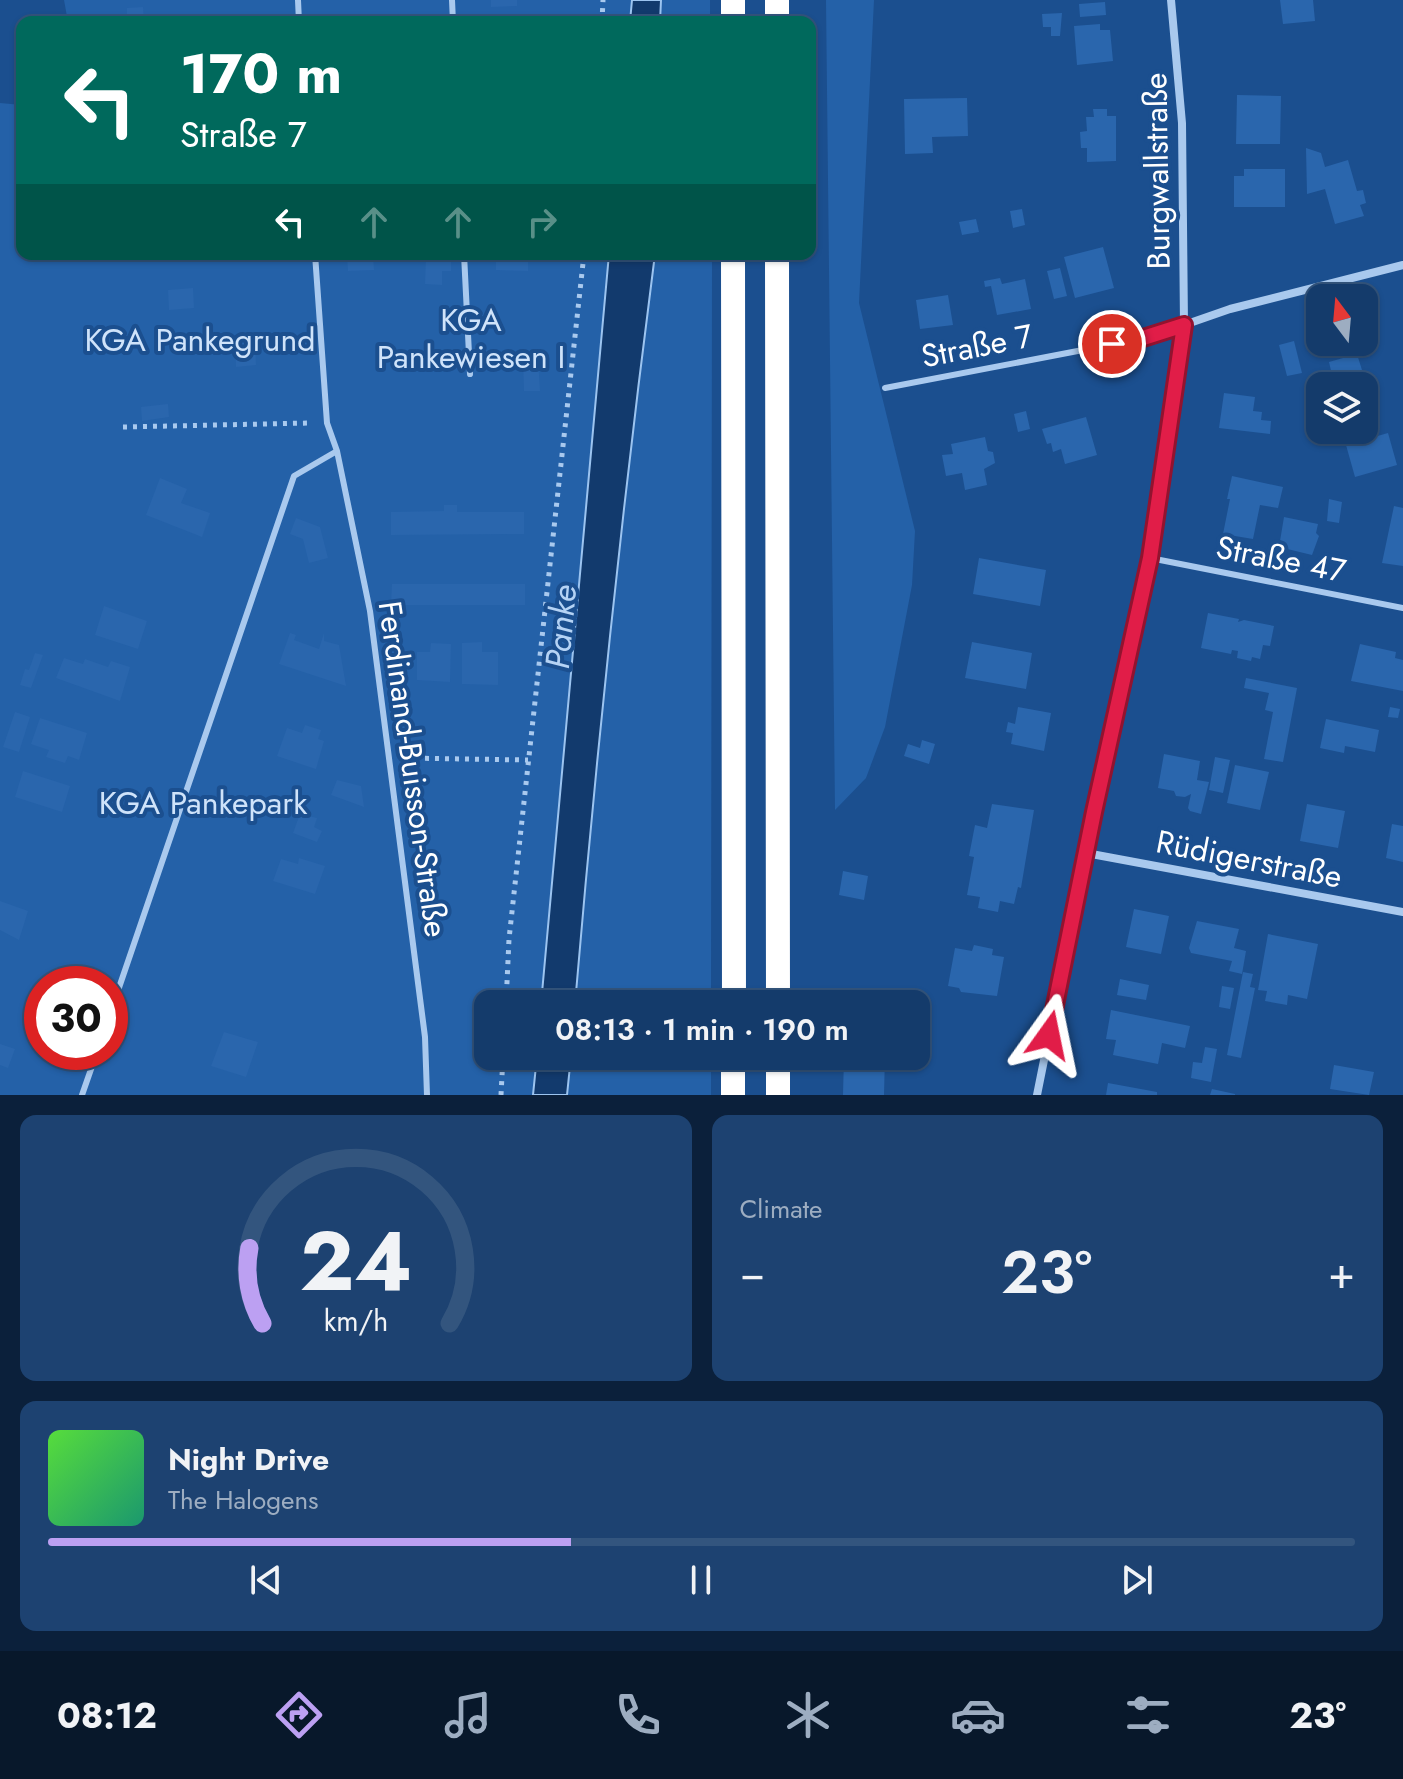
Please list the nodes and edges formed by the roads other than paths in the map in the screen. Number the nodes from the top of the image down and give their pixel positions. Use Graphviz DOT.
graph roads {
  1 [pos="1171,0"];
  2 [pos="315,260"];
  3 [pos="464,260"];
  4 [pos="733,260"];
  5 [pos="777,260"];
  6 [pos="1403,265"];
  7 [pos="1184,325"];
  8 [pos="470,374"];
  9 [pos="885,388"];
  10 [pos="337,451"];
  11 [pos="1150,558"];
  12 [pos="1403,608"];
  13 [pos="1086,853"];
  14 [pos="1403,912"];
  15 [pos="126,966"];
  16 [pos="734,990"];
  17 [pos="778,990"];
  18 [pos="91,1070"];
  19 [pos="733,1070"];
  20 [pos="778,1070"];
  21 [pos="82,1095"];
  22 [pos="427,1095"];
  23 [pos="733,1095"];
  24 [pos="778,1095"];
  25 [pos="1037,1095"];
  1 -- 7 [label="street, Burgwallstraße"];
  2 -- 10 [label="lane, Ferdinand-Buisson-Straße"];
  3 -- 8 [label="lane"];
  4 -- 16 [label="highway"];
  5 -- 17 [label="highway"];
  6 -- 7 [label="street, Straße 7"];
  7 -- 9 [label="lane, Straße 7"];
  7 -- 11 [label="street, Burgwallstraße"];
  10 -- 15 [label="lane"];
  10 -- 22 [label="lane, Ferdinand-Buisson-Straße"];
  11 -- 12 [label="lane, Straße 47"];
  11 -- 13 [label="street, Burgwallstraße"];
  13 -- 14 [label="street, Rüdigerstraße"];
  13 -- 25 [label="street, Burgwallstraße"];
  18 -- 21 [label="lane"];
  19 -- 23 [label="highway"];
  20 -- 24 [label="highway"];
}
